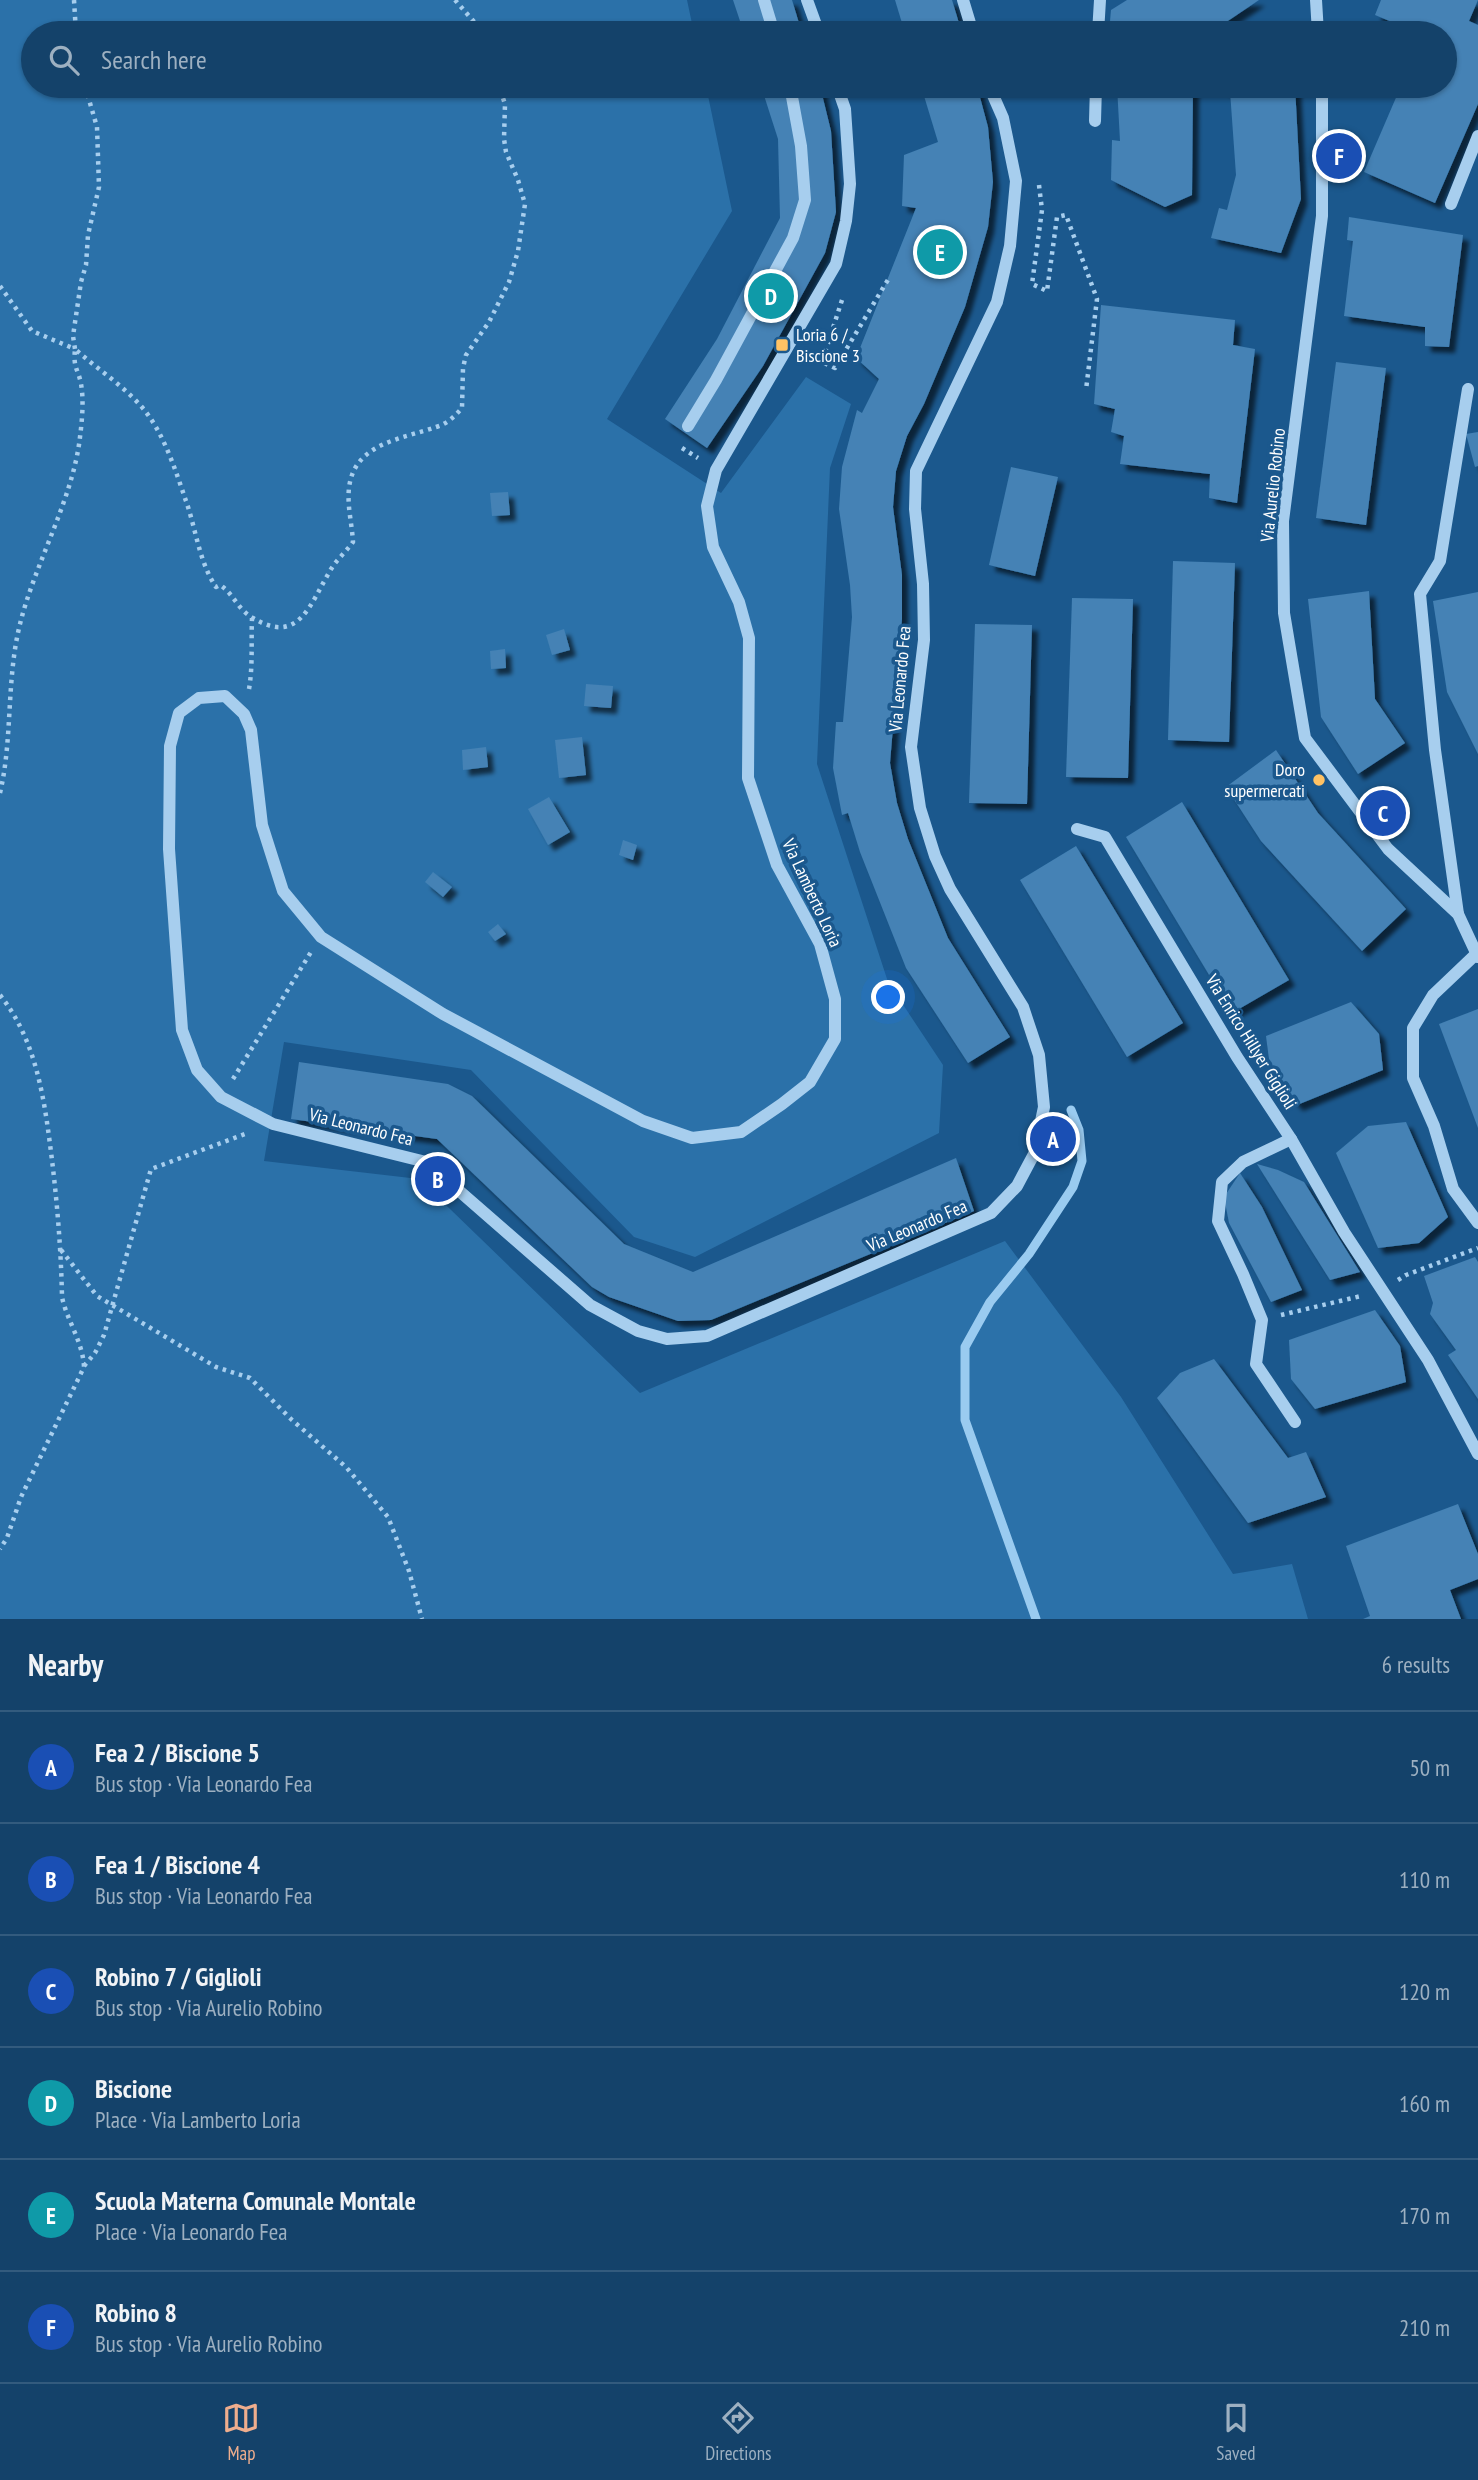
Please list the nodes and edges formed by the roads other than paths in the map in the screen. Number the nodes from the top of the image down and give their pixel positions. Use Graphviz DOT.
graph roads {
  1 [pos="764,0"];
  2 [pos="807,0"];
  3 [pos="963,0"];
  4 [pos="1100,0"];
  5 [pos="1316,0"];
  6 [pos="770,21"];
  7 [pos="815,21"];
  8 [pos="969,21"];
  9 [pos="1099,21"];
  10 [pos="1317,21"];
  11 [pos="792,98"];
  12 [pos="841,98"];
  13 [pos="994,98"];
  14 [pos="1096,98"];
  15 [pos="1322,98"];
  16 [pos="1095,121"];
  17 [pos="1478,135"];
  18 [pos="1451,204"];
  19 [pos="1468,389"];
  20 [pos="688,426"];
  21 [pos="244,714"];
  22 [pos="1077,829"];
  23 [pos="1458,914"];
  24 [pos="1477,956"];
  25 [pos="1291,1139"];
  26 [pos="1478,1223"];
  27 [pos="1294,1422"];
  28 [pos="1478,1454"];
  1 -- 6 [label="street"];
  2 -- 7 [label="street"];
  3 -- 8 [label="street"];
  4 -- 9 [label="street"];
  5 -- 10 [label="street"];
  11 -- 20 [label="street"];
  12 -- 21 [label="street, Via Lamberto Loria"];
  13 -- 21 [label="street, Via Leonardo Fea"];
  14 -- 16 [label="street"];
  15 -- 23 [label="street, Via Aurelio Robino"];
  17 -- 18 [label="street"];
  19 -- 23 [label="street, Via Aurelio Robino"];
  22 -- 25 [label="street, Via Enrico Hillyer Giglioli"];
  23 -- 24 [label="street, Via Aurelio Robino"];
  24 -- 26 [label="street"];
  25 -- 27 [label="street"];
  25 -- 28 [label="street, Via Enrico Hillyer Giglioli"];
}
